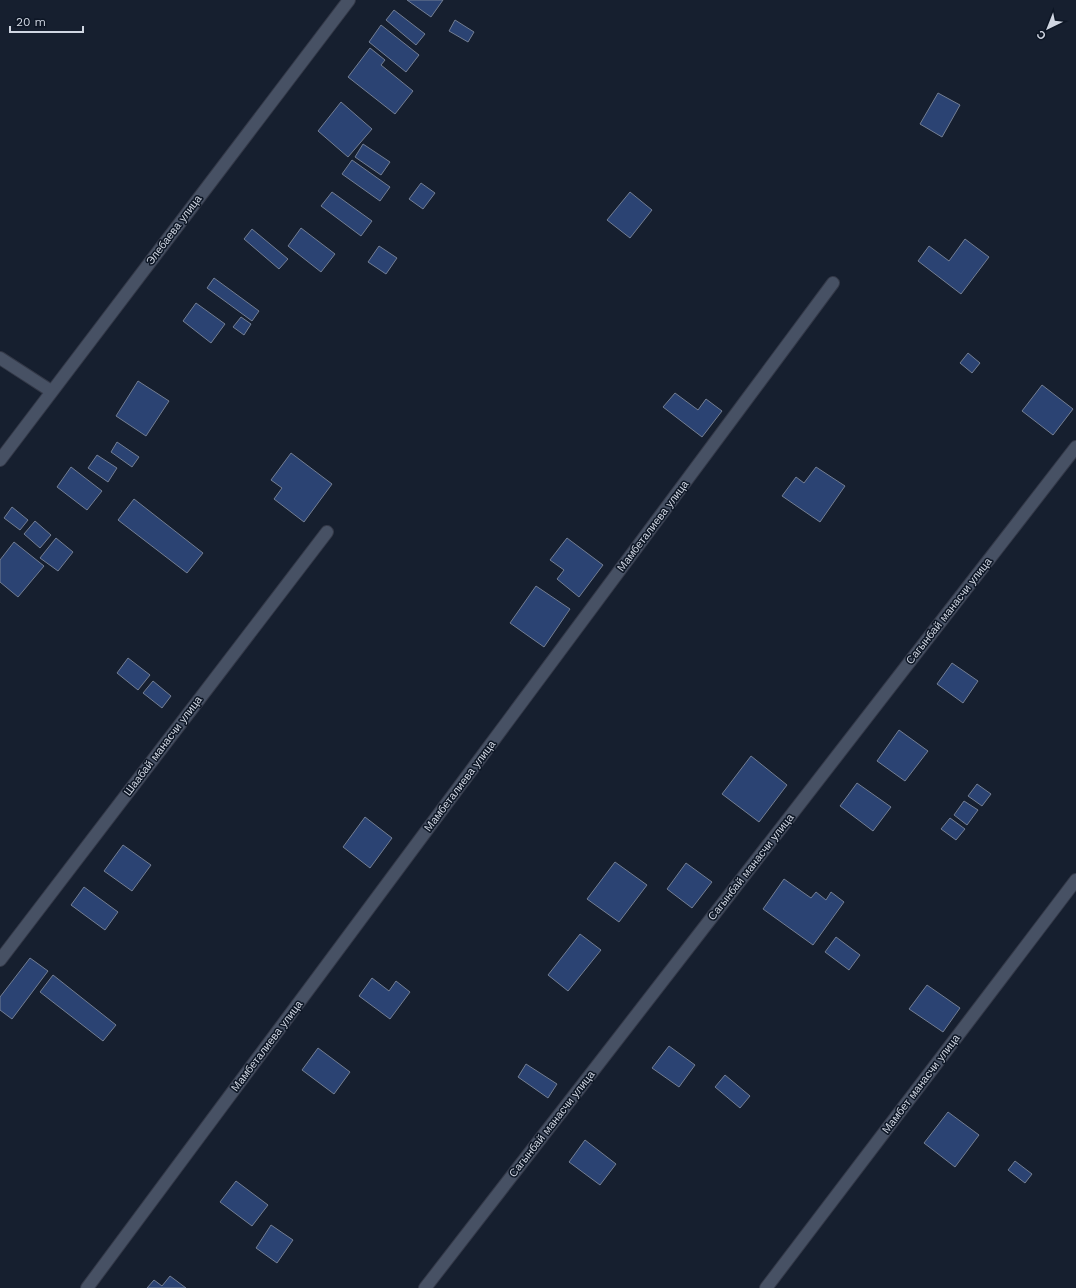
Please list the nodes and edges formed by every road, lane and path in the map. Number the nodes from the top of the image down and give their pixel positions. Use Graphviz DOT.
graph roads {
  1 [pos="348,0"];
  2 [pos="833,283"];
  3 [pos="0,358"];
  4 [pos="51,391"];
  5 [pos="1076,447"];
  6 [pos="0,460"];
  7 [pos="327,532"];
  8 [pos="1076,880"];
  9 [pos="0,960"];
  10 [pos="87,1288"];
  11 [pos="425,1288"];
  12 [pos="766,1288"];
  1 -- 4 [label="street, Элебаева улица"];
  2 -- 10 [label="street, Мамбеталиева улица"];
  3 -- 4 [label="street"];
  4 -- 6 [label="street, Элебаева улица"];
  5 -- 11 [label="street, Сагынбай манасчи улица"];
  7 -- 9 [label="street, Шаабай манасчи улица"];
  8 -- 12 [label="street, Мамбет манасчи улица"];
}
